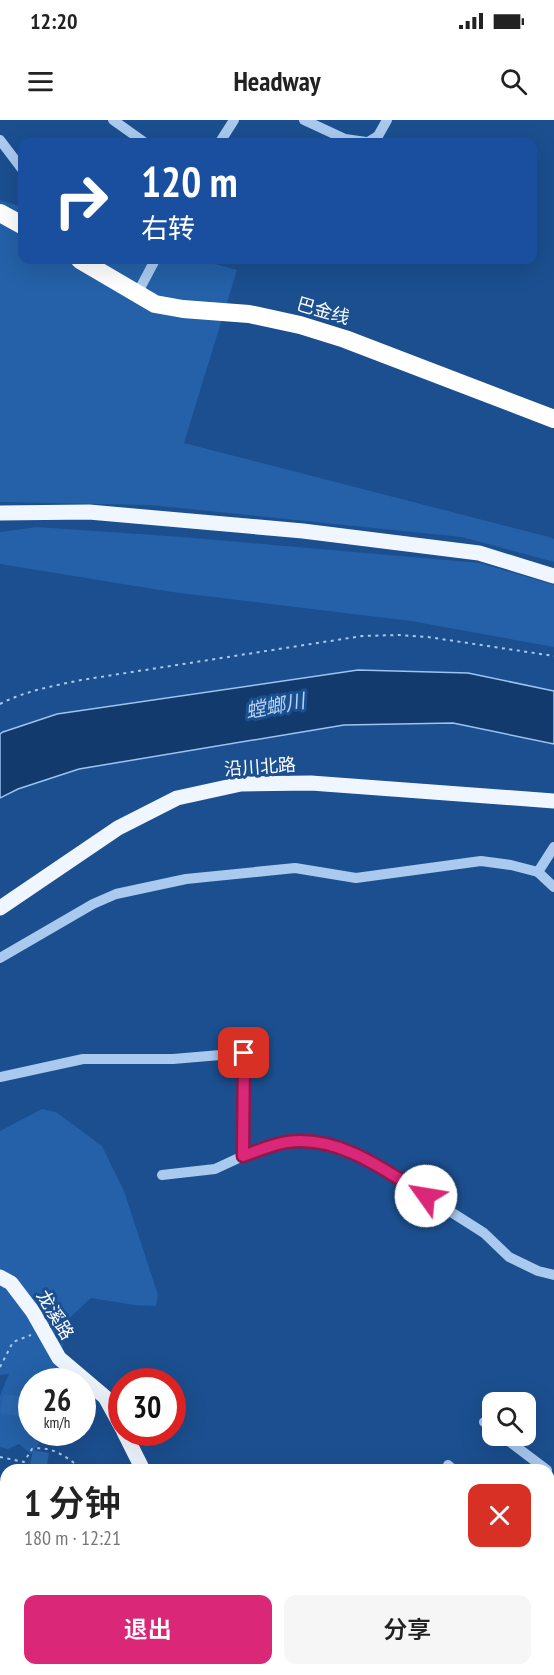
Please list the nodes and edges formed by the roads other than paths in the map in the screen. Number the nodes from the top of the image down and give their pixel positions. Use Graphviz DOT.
graph roads {
  1 [pos="113,120"];
  2 [pos="234,120"];
  3 [pos="304,120"];
  4 [pos="387,120"];
  5 [pos="138,138"];
  6 [pos="223,138"];
  7 [pos="343,138"];
  8 [pos="374,138"];
  9 [pos="0,140"];
  10 [pos="18,164"];
  11 [pos="0,213"];
  12 [pos="18,223"];
  13 [pos="87,264"];
  14 [pos="149,264"];
  15 [pos="137,294"];
  16 [pos="554,419"];
  17 [pos="0,513"];
  18 [pos="554,576"];
  19 [pos="554,801"];
  20 [pos="554,847"];
  21 [pos="538,872"];
  22 [pos="554,886"];
  23 [pos="0,908"];
  24 [pos="0,958"];
  25 [pos="0,1077"];
  26 [pos="243,1156"];
  27 [pos="162,1175"];
  28 [pos="554,1275"];
  29 [pos="0,1277"];
  30 [pos="108,1402"];
  31 [pos="131,1446"];
  32 [pos="515,1446"];
  33 [pos="140,1464"];
  34 [pos="538,1464"];
  1 -- 5 [label="street"];
  2 -- 6 [label="street"];
  3 -- 7 [label="street"];
  4 -- 8 [label="street"];
  9 -- 10 [label="street"];
  11 -- 12 [label="highway"];
  13 -- 15 [label="highway, 巴金线"];
  14 -- 15 [label="street"];
  15 -- 16 [label="highway, 巴金线"];
  17 -- 18 [label="main road"];
  19 -- 23 [label="main road, 沿川北路"];
  20 -- 21 [label="street"];
  21 -- 22 [label="street"];
  21 -- 24 [label="street"];
  25 -- 26 [label="street"];
  26 -- 27 [label="street"];
  26 -- 28 [label="street"];
  29 -- 30 [label="main road, 龙溪路"];
  31 -- 33 [label="main road"];
  32 -- 34 [label="street"];
}
